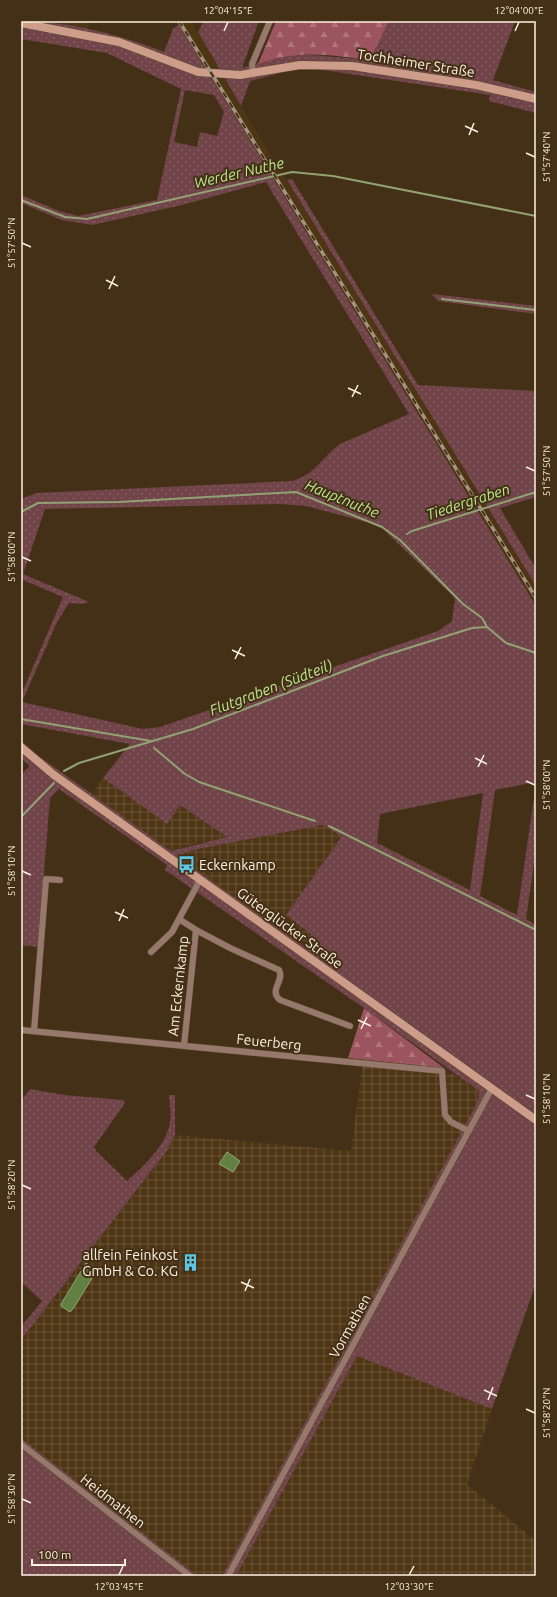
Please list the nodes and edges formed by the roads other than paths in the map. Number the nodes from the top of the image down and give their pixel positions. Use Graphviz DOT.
graph roads {
  1 [pos="270,21"];
  2 [pos="21,23"];
  3 [pos="253,73"];
  4 [pos="536,99"];
  5 [pos="21,747"];
  6 [pos="60,880"];
  7 [pos="200,880"];
  8 [pos="179,919"];
  9 [pos="196,930"];
  10 [pos="151,952"];
  11 [pos="350,1026"];
  12 [pos="21,1030"];
  13 [pos="34,1031"];
  14 [pos="184,1046"];
  15 [pos="492,1088"];
  16 [pos="536,1120"];
  17 [pos="469,1131"];
  18 [pos="21,1444"];
  19 [pos="190,1576"];
  20 [pos="228,1576"];
  1 -- 3 [label="street"];
  2 -- 3 [label="street, Tochheimer Straße"];
  3 -- 4 [label="street, Tochheimer Straße"];
  5 -- 7 [label="street, Güterglücker Straße"];
  6 -- 13 [label="street"];
  7 -- 8 [label="street, Am Eckernkamp"];
  7 -- 15 [label="street, Güterglücker Straße"];
  8 -- 9 [label="street, Am Eckernkamp"];
  8 -- 10 [label="street, Am Eckernkamp"];
  9 -- 11 [label="street, Am Eckernkamp"];
  9 -- 14 [label="street, Am Eckernkamp"];
  12 -- 13 [label="street, Feuerberg"];
  13 -- 14 [label="street, Feuerberg"];
  14 -- 17 [label="street, Feuerberg"];
  15 -- 16 [label="street, Güterglücker Straße"];
  15 -- 17 [label="street, Vormathen"];
  17 -- 20 [label="street, Vormathen"];
  18 -- 19 [label="street, Heidmathen"];
}
